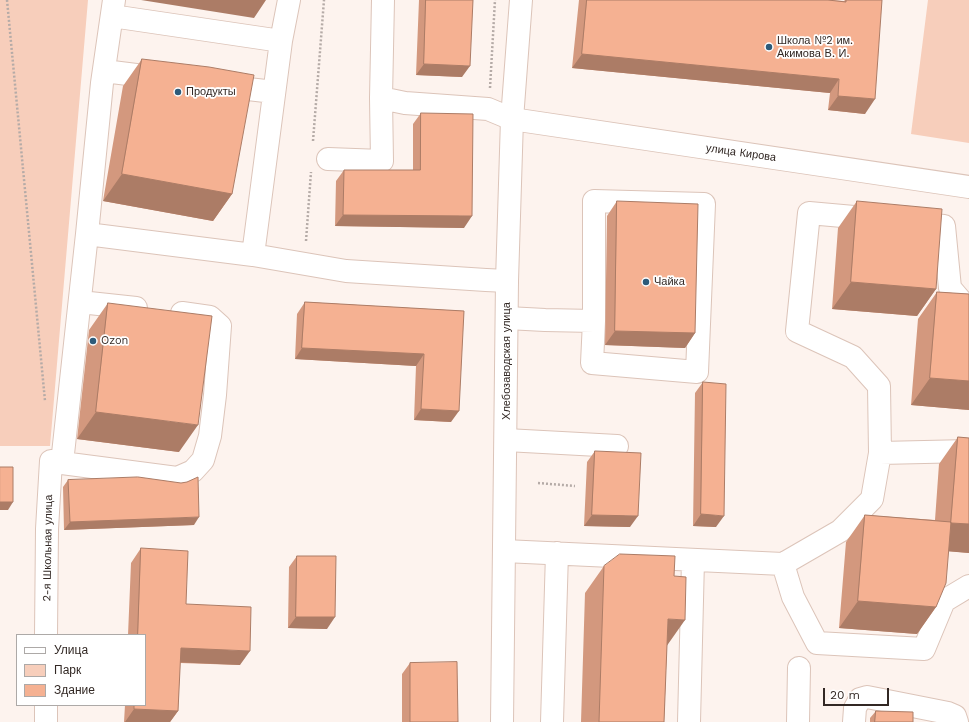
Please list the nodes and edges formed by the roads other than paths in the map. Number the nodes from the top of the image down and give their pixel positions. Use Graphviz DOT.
graph roads {
  1 [pos="288,0"];
  2 [pos="383,0"];
  3 [pos="520,0"];
  4 [pos="113,8"];
  5 [pos="281,41"];
  6 [pos="104,71"];
  7 [pos="176,80"];
  8 [pos="206,84"];
  9 [pos="274,92"];
  10 [pos="381,98"];
  11 [pos="512,119"];
  12 [pos="318,157"];
  13 [pos="969,187"];
  14 [pos="87,234"];
  15 [pos="252,255"];
  16 [pos="507,281"];
  17 [pos="80,302"];
  18 [pos="969,310"];
  19 [pos="507,318"];
  20 [pos="594,321"];
  21 [pos="506,440"];
  22 [pos="617,446"];
  23 [pos="969,452"];
  24 [pos="880,453"];
  25 [pos="51,461"];
  26 [pos="504,550"];
  27 [pos="557,553"];
  28 [pos="693,560"];
  29 [pos="783,564"];
  30 [pos="969,586"];
  31 [pos="46,634"];
  32 [pos="799,668"];
  33 [pos="46,706"];
  34 [pos="46,722"];
  35 [pos="502,722"];
  36 [pos="552,722"];
  37 [pos="689,722"];
  38 [pos="798,722"];
  39 [pos="854,722"];
  40 [pos="957,722"];
  1 -- 5 [label="main road"];
  2 -- 10 [label="main road"];
  3 -- 11 [label="main road, Хлебозаводская улица"];
  4 -- 5 [label="main road"];
  4 -- 6 [label="main road"];
  5 -- 9 [label="main road"];
  6 -- 7 [label="main road"];
  6 -- 14 [label="main road"];
  8 -- 9 [label="main road"];
  9 -- 15 [label="main road"];
  10 -- 11 [label="main road, улица Кирова"];
  10 -- 12 [label="main road"];
  11 -- 13 [label="main road, улица Кирова"];
  11 -- 16 [label="main road, Хлебозаводская улица"];
  14 -- 15 [label="main road"];
  14 -- 17 [label="main road"];
  15 -- 16 [label="main road"];
  16 -- 19 [label="main road, Хлебозаводская улица"];
  17 -- 17 [label="main road"];
  18 -- 24 [label="main road"];
  19 -- 20 [label="main road"];
  19 -- 21 [label="main road, Хлебозаводская улица"];
  20 -- 20 [label="main road"];
  21 -- 22 [label="main road"];
  21 -- 26 [label="main road, Хлебозаводская улица"];
  23 -- 24 [label="main road"];
  24 -- 29 [label="main road"];
  25 -- 31 [label="main road, 2-я Школьная улица"];
  26 -- 27 [label="main road"];
  26 -- 35 [label="main road, Хлебозаводская улица"];
  27 -- 28 [label="main road"];
  27 -- 36 [label="main road"];
  28 -- 29 [label="main road"];
  28 -- 37 [label="main road"];
  29 -- 30 [label="main road"];
  32 -- 38 [label="main road"];
  33 -- 34 [label="main road"];
  39 -- 40 [label="main road"];
}
